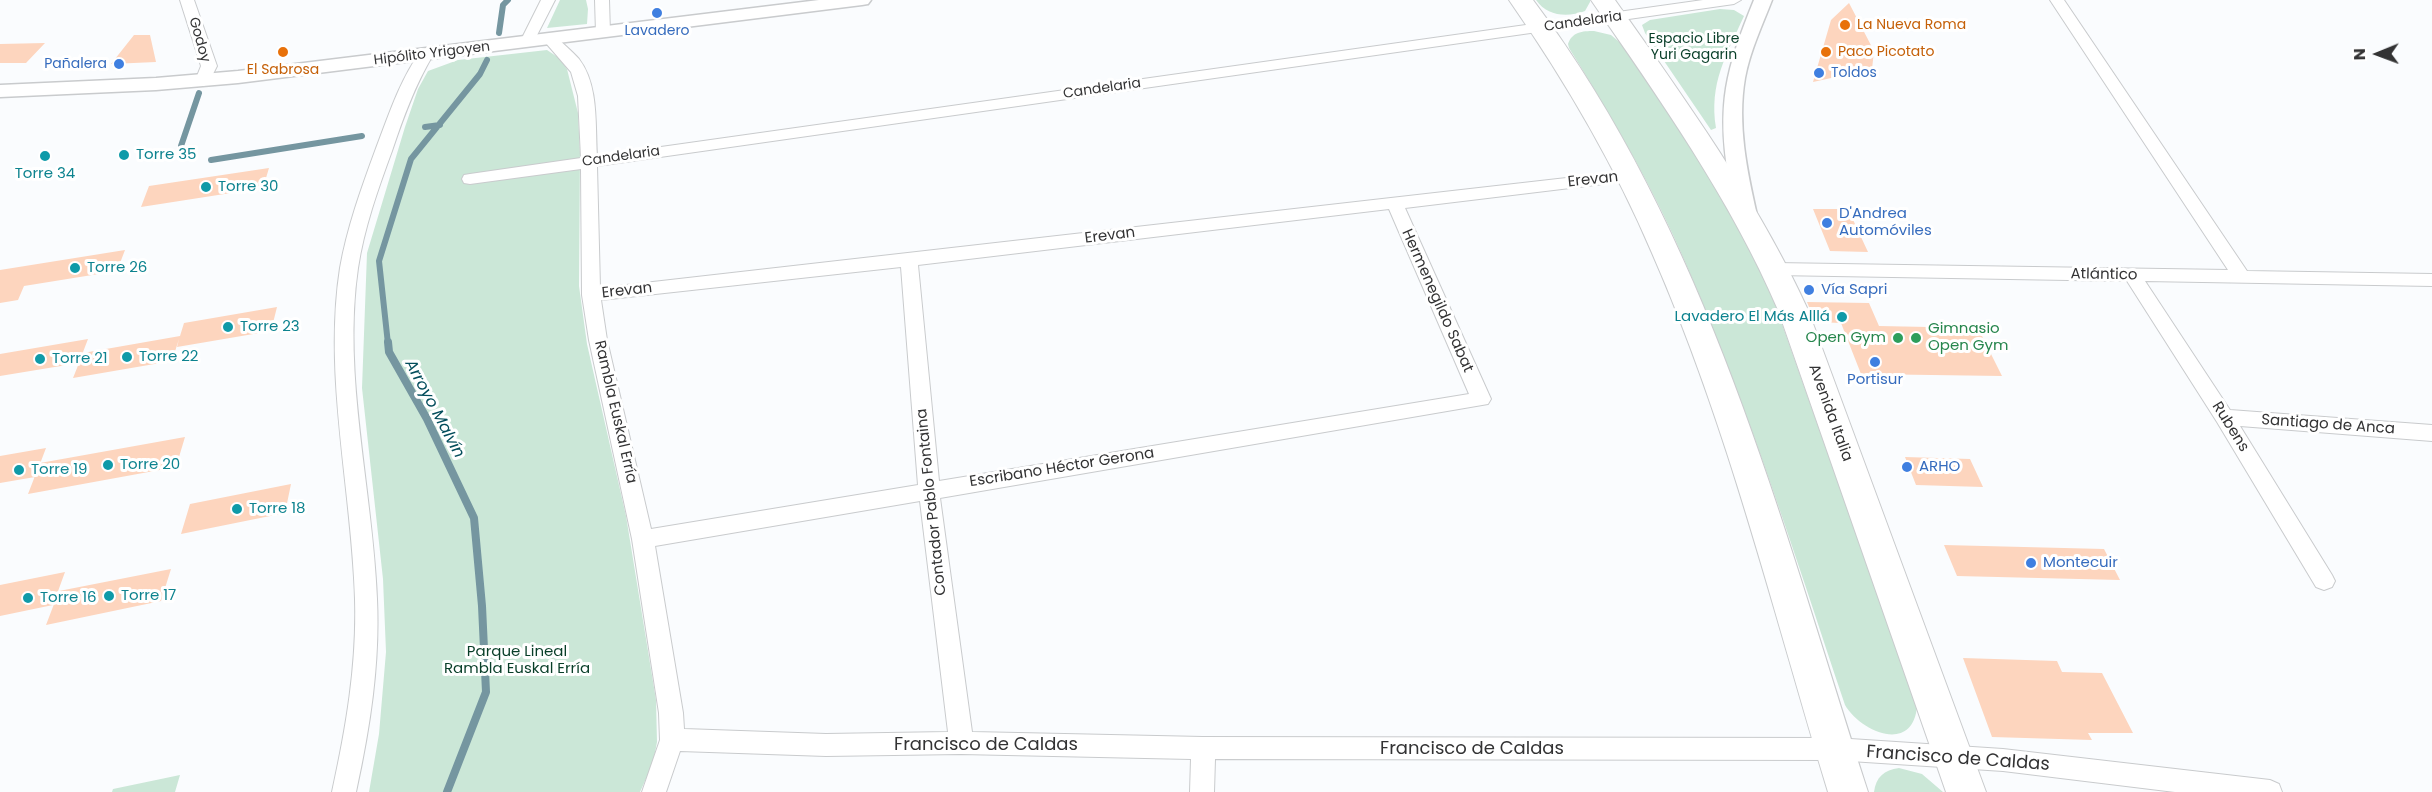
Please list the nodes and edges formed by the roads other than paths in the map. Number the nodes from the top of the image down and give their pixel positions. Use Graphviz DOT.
graph roads {
  1 [pos="187,0"];
  2 [pos="548,0"];
  3 [pos="602,0"];
  4 [pos="862,0"];
  5 [pos="1521,0"];
  6 [pos="1734,0"];
  7 [pos="1763,0"];
  8 [pos="2057,0"];
  9 [pos="1610,9"];
  10 [pos="1542,27"];
  11 [pos="603,33"];
  12 [pos="550,39"];
  13 [pos="527,42"];
  14 [pos="425,55"];
  15 [pos="203,81"];
  16 [pos="0,91"];
  17 [pos="589,162"];
  18 [pos="1628,176"];
  19 [pos="470,179"];
  20 [pos="1394,202"];
  21 [pos="1747,220"];
  22 [pos="909,260"];
  23 [pos="1775,269"];
  24 [pos="2132,275"];
  25 [pos="2242,277"];
  26 [pos="2432,280"];
  27 [pos="591,295"];
  28 [pos="1481,399"];
  29 [pos="2224,417"];
  30 [pos="2432,433"];
  31 [pos="929,490"];
  32 [pos="643,539"];
  33 [pos="2324,581"];
  34 [pos="672,740"];
  35 [pos="961,743"];
  36 [pos="1203,748"];
  37 [pos="1835,749"];
  38 [pos="1960,775"];
  39 [pos="344,792"];
  40 [pos="654,792"];
  41 [pos="1202,792"];
  42 [pos="1848,792"];
  43 [pos="2270,792"];
  1 -- 15 [label="street, Godoy"];
  2 -- 13 [label="street"];
  3 -- 11 [label="street"];
  4 -- 11 [label="street, Hipólito Yrigoyen"];
  5 -- 10 [label="main road"];
  6 -- 9 [label="street, Candelaria"];
  7 -- 21 [label="street"];
  8 -- 25 [label="street"];
  9 -- 10 [label="street, Candelaria"];
  9 -- 21 [label="main road, Avenida Italia"];
  10 -- 17 [label="street, Candelaria"];
  10 -- 18 [label="main road"];
  11 -- 12 [label="street, Hipólito Yrigoyen"];
  12 -- 13 [label="street, Hipólito Yrigoyen"];
  12 -- 17 [label="street, Rambla Euskal Erría"];
  13 -- 14 [label="street, Hipólito Yrigoyen"];
  14 -- 15 [label="street, Hipólito Yrigoyen"];
  14 -- 39 [label="street"];
  15 -- 16 [label="street, Hipólito Yrigoyen"];
  17 -- 19 [label="street, Candelaria"];
  17 -- 27 [label="street, Rambla Euskal Erría"];
  18 -- 20 [label="street, Erevan"];
  18 -- 37 [label="main road"];
  20 -- 22 [label="street, Erevan"];
  20 -- 28 [label="street, Hermenegildo Sabat"];
  21 -- 23 [label="main road, Avenida Italia"];
  22 -- 27 [label="street, Erevan"];
  22 -- 31 [label="street, Contador Pablo Fontaina"];
  23 -- 24 [label="street, Atlántico"];
  23 -- 38 [label="main road, Avenida Italia"];
  24 -- 25 [label="street, Atlántico"];
  24 -- 29 [label="street, Rubens"];
  25 -- 26 [label="street, Atlántico"];
  27 -- 32 [label="street, Rambla Euskal Erría"];
  28 -- 31 [label="street, Escribano Héctor Gerona"];
  29 -- 30 [label="street, Santiago de Anca"];
  29 -- 33 [label="street, Rubens"];
  31 -- 32 [label="street, Escribano Héctor Gerona"];
  31 -- 35 [label="street, Contador Pablo Fontaina"];
  32 -- 34 [label="street, Rambla Euskal Erría"];
  34 -- 35 [label="street, Francisco de Caldas"];
  34 -- 40 [label="street, Rambla Euskal Erría"];
  35 -- 36 [label="street, Francisco de Caldas"];
  36 -- 37 [label="street, Francisco de Caldas"];
  36 -- 41 [label="street"];
  37 -- 38 [label="street, Francisco de Caldas"];
  37 -- 42 [label="main road"];
  38 -- 43 [label="street, Francisco de Caldas"];
}
